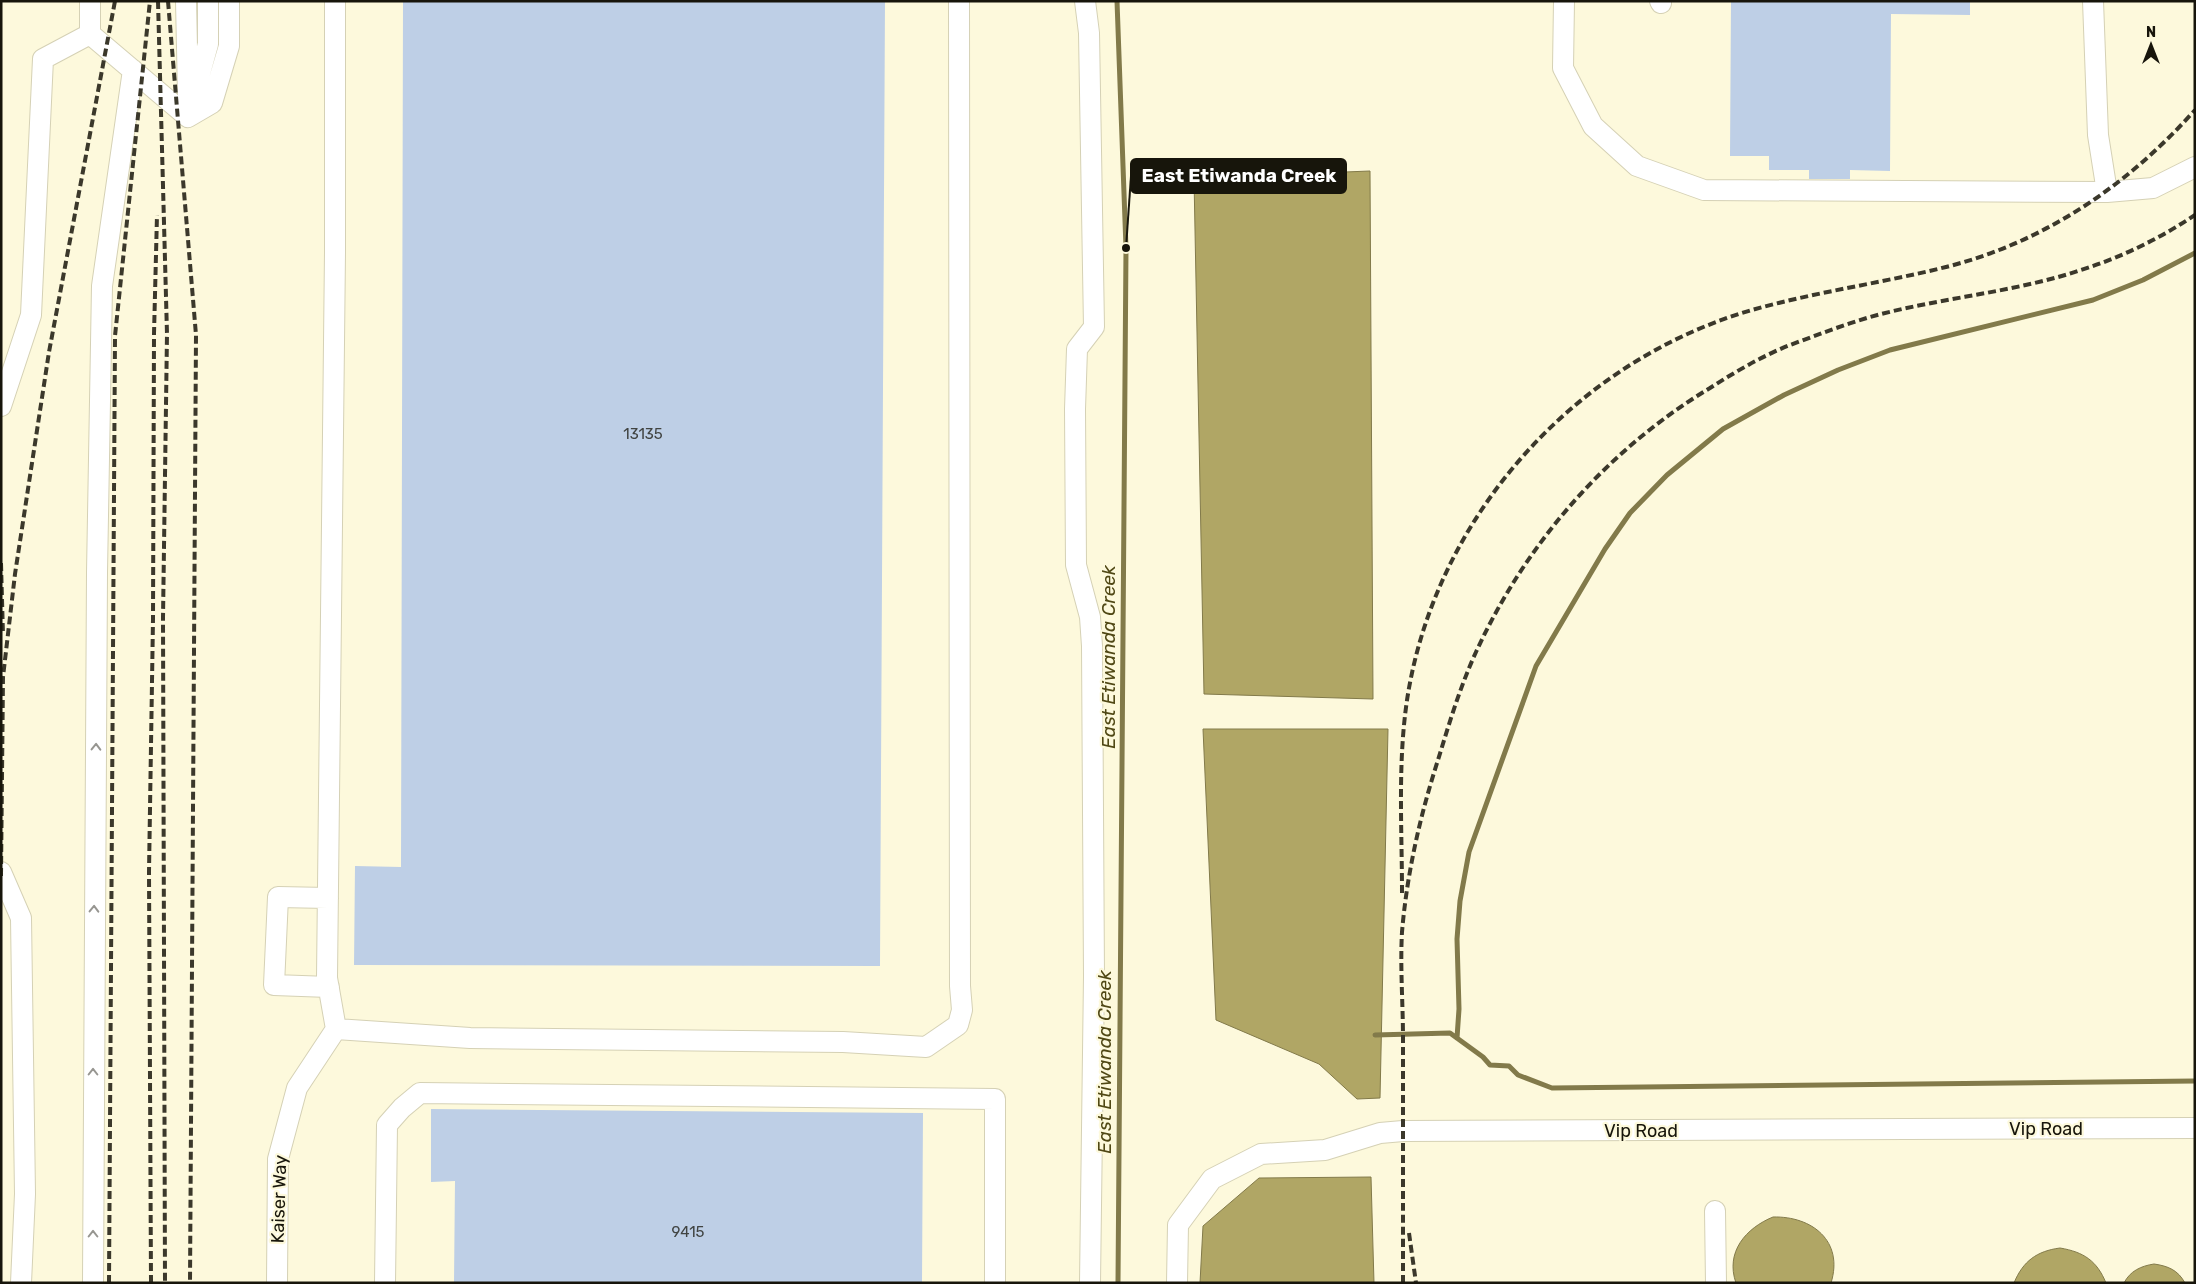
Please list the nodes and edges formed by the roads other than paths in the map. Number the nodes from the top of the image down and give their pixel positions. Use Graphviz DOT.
graph roads {
  1 [pos="90,1"];
  2 [pos="186,1"];
  3 [pos="208,1"];
  4 [pos="230,1"];
  5 [pos="335,1"];
  6 [pos="959,1"];
  7 [pos="1085,1"];
  8 [pos="1564,1"];
  9 [pos="2093,1"];
  10 [pos="90,34"];
  11 [pos="133,70"];
  12 [pos="188,117"];
  13 [pos="2195,167"];
  14 [pos="2107,192"];
  15 [pos="1,406"];
  16 [pos="1,872"];
  17 [pos="328,898"];
  18 [pos="328,987"];
  19 [pos="336,1029"];
  20 [pos="2195,1128"];
  21 [pos="1715,1211"];
  22 [pos="21,1283"];
  23 [pos="93,1283"];
  24 [pos="277,1283"];
  25 [pos="385,1283"];
  26 [pos="994,1283"];
  27 [pos="1090,1283"];
  28 [pos="1177,1283"];
  29 [pos="1716,1283"];
  1 -- 10 [label="street"];
  2 -- 12 [label="street"];
  3 -- 12 [label="street"];
  4 -- 12 [label="street"];
  5 -- 17 [label="street"];
  6 -- 19 [label="street"];
  7 -- 27 [label="street"];
  8 -- 14 [label="street"];
  9 -- 14 [label="street"];
  10 -- 11 [label="street"];
  10 -- 15 [label="street"];
  11 -- 12 [label="street"];
  23 -- 11 [label="street, one-way"];
  13 -- 14 [label="street"];
  16 -- 22 [label="street"];
  17 -- 18 [label="street"];
  17 -- 18 [label="street"];
  18 -- 19 [label="street"];
  19 -- 24 [label="street, Kaiser Way"];
  20 -- 28 [label="street, Vip Road"];
  21 -- 29 [label="street"];
  25 -- 26 [label="street"];
}
